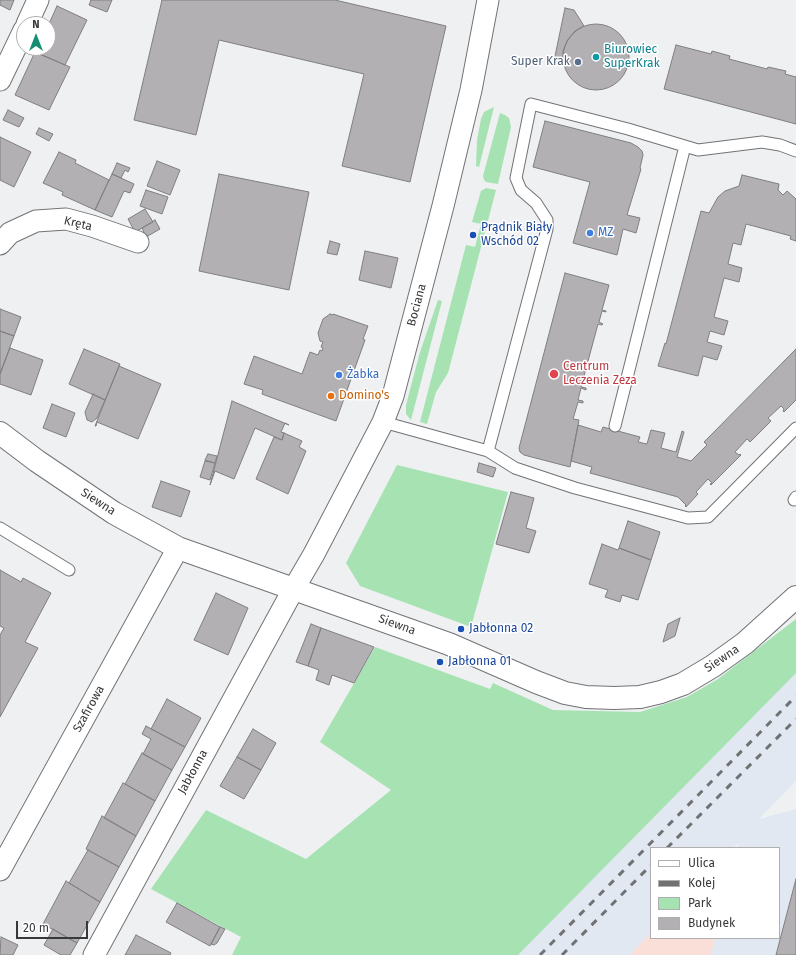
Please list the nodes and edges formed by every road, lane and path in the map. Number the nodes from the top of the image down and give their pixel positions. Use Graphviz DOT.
graph roads {
  1 [pos="38,0"];
  2 [pos="488,0"];
  3 [pos="31,16"];
  4 [pos="16,47"];
  5 [pos="0,80"];
  6 [pos="685,146"];
  7 [pos="796,151"];
  8 [pos="138,242"];
  9 [pos="0,244"];
  10 [pos="383,422"];
  11 [pos="615,426"];
  12 [pos="796,428"];
  13 [pos="0,433"];
  14 [pos="488,451"];
  15 [pos="0,528"];
  16 [pos="178,548"];
  17 [pos="69,570"];
  18 [pos="293,590"];
  19 [pos="796,597"];
  20 [pos="0,870"];
  21 [pos="94,955"];
  1 -- 3 [label="street"];
  2 -- 10 [label="street, Bociana"];
  4 -- 5 [label="street"];
  6 -- 7 [label="lane"];
  6 -- 11 [label="lane"];
  6 -- 14 [label="lane"];
  8 -- 9 [label="street, Kręta"];
  10 -- 14 [label="lane"];
  10 -- 18 [label="street, Bociana"];
  12 -- 14 [label="lane"];
  13 -- 16 [label="street, Siewna"];
  15 -- 17 [label="lane"];
  16 -- 18 [label="street, Siewna"];
  16 -- 20 [label="street, Szafirowa"];
  18 -- 19 [label="street, Siewna"];
  18 -- 21 [label="street, Jabłonna"];
}
